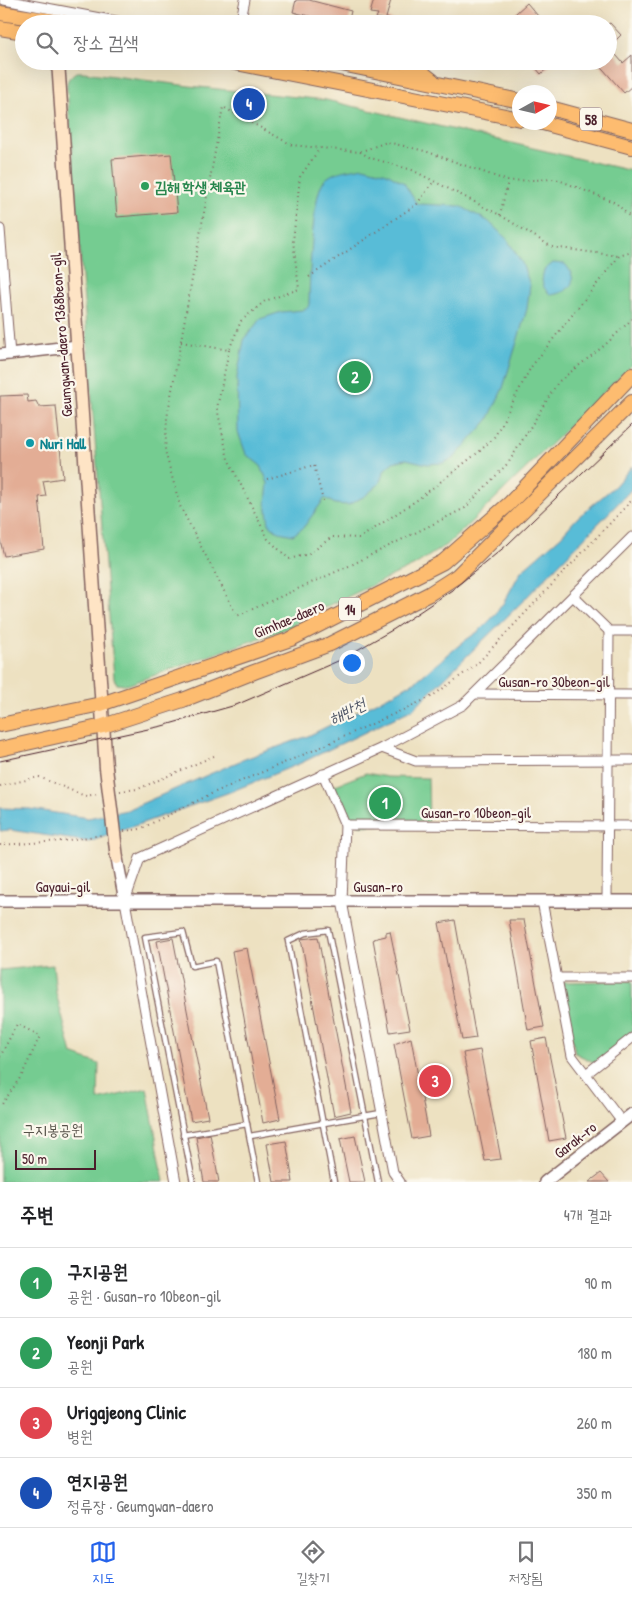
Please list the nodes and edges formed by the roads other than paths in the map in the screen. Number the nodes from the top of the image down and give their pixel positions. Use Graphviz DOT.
graph roads {
  1 [pos="4,0"];
  2 [pos="245,0"];
  3 [pos="26,2"];
  4 [pos="0,13"];
  5 [pos="15,15"];
  6 [pos="89,15"];
  7 [pos="242,15"];
  8 [pos="0,28"];
  9 [pos="15,30"];
  10 [pos="59,70"];
  11 [pos="271,70"];
  12 [pos="371,70"];
  13 [pos="419,70"];
  14 [pos="435,83"];
  15 [pos="512,99"];
  16 [pos="557,110"];
  17 [pos="512,117"];
  18 [pos="557,127"];
  19 [pos="632,130"];
  20 [pos="632,147"];
  21 [pos="0,229"];
  22 [pos="78,346"];
  23 [pos="5,355"];
  24 [pos="632,375"];
  25 [pos="632,402"];
  26 [pos="632,537"];
  27 [pos="624,545"];
  28 [pos="632,551"];
  29 [pos="573,596"];
  30 [pos="609,631"];
  31 [pos="632,631"];
  32 [pos="475,694"];
  33 [pos="608,695"];
  34 [pos="632,695"];
  35 [pos="101,704"];
  36 [pos="0,725"];
  37 [pos="103,726"];
  38 [pos="0,748"];
  39 [pos="382,748"];
  40 [pos="608,760"];
  41 [pos="632,760"];
  42 [pos="322,774"];
  43 [pos="344,825"];
  44 [pos="608,826"];
  45 [pos="632,826"];
  46 [pos="117,858"];
  47 [pos="0,900"];
  48 [pos="607,900"];
  49 [pos="125,901"];
  50 [pos="342,901"];
  51 [pos="542,901"];
  52 [pos="632,901"];
  53 [pos="556,978"];
  54 [pos="632,978"];
  55 [pos="632,1038"];
  56 [pos="586,1074"];
  57 [pos="382,1113"];
  58 [pos="632,1114"];
  59 [pos="365,1116"];
  60 [pos="622,1122"];
  61 [pos="247,1124"];
  62 [pos="322,1124"];
  63 [pos="183,1135"];
  64 [pos="250,1136"];
  65 [pos="176,1182"];
  66 [pos="193,1182"];
  67 [pos="258,1182"];
  68 [pos="334,1182"];
  69 [pos="378,1182"];
  70 [pos="400,1182"];
  71 [pos="546,1182"];
  1 -- 3 [label="street"];
  2 -- 7 [label="street"];
  3 -- 6 [label="street"];
  4 -- 5 [label="main road"];
  8 -- 9 [label="main road"];
  10 -- 22 [label="main road, Geumgwan-daero 1368beon-gil"];
  11 -- 17 [label="main road"];
  12 -- 14 [label="main road"];
  13 -- 14 [label="main road"];
  14 -- 15 [label="main road"];
  16 -- 19 [label="main road, 58"];
  18 -- 20 [label="main road"];
  21 -- 23 [label="street"];
  22 -- 23 [label="street"];
  22 -- 35 [label="main road, Geumgwan-daero 1368beon-gil"];
  24 -- 35 [label="main road, Gimhae-daero / 14"];
  25 -- 37 [label="main road"];
  26 -- 27 [label="street"];
  27 -- 28 [label="street"];
  27 -- 29 [label="street"];
  29 -- 30 [label="street"];
  29 -- 32 [label="street"];
  30 -- 31 [label="street"];
  30 -- 33 [label="street"];
  32 -- 33 [label="street, Gusan-ro 30beon-gil"];
  32 -- 39 [label="street"];
  33 -- 34 [label="street, Gusan-ro 30beon-gil"];
  33 -- 40 [label="street"];
  35 -- 36 [label="main road, Gimhae-daero / 14"];
  35 -- 37 [label="main road, Geumgwan-daero 1368beon-gil"];
  37 -- 38 [label="main road"];
  37 -- 46 [label="main road, Geumgwan-daero 1368beon-gil, bridge"];
  39 -- 40 [label="street"];
  39 -- 42 [label="street"];
  40 -- 41 [label="street"];
  40 -- 44 [label="street"];
  42 -- 43 [label="street"];
  42 -- 49 [label="street"];
  43 -- 44 [label="street, Gusan-ro 10beon-gil"];
  43 -- 50 [label="street"];
  44 -- 45 [label="street, Gusan-ro 10beon-gil"];
  44 -- 48 [label="street"];
  46 -- 49 [label="street"];
  47 -- 49 [label="street, Gayaui-gil"];
  48 -- 51 [label="street, Gusan-ro"];
  48 -- 52 [label="street, Gusan-ro"];
  49 -- 50 [label="street, Gusan-ro"];
  49 -- 65 [label="street"];
  50 -- 51 [label="street, Gusan-ro"];
  50 -- 57 [label="street"];
  51 -- 53 [label="street"];
  53 -- 54 [label="street"];
  53 -- 56 [label="street"];
  55 -- 56 [label="street"];
  56 -- 60 [label="street"];
  57 -- 59 [label="lane"];
  57 -- 70 [label="street"];
  58 -- 60 [label="street, Garak-ro"];
  59 -- 62 [label="lane"];
  59 -- 62 [label="lane"];
  59 -- 69 [label="lane"];
  60 -- 71 [label="street, Garak-ro"];
  61 -- 63 [label="lane"];
  61 -- 63 [label="lane"];
  61 -- 64 [label="lane"];
  62 -- 64 [label="lane"];
  62 -- 68 [label="lane"];
  63 -- 66 [label="lane"];
  64 -- 67 [label="lane"];
}
